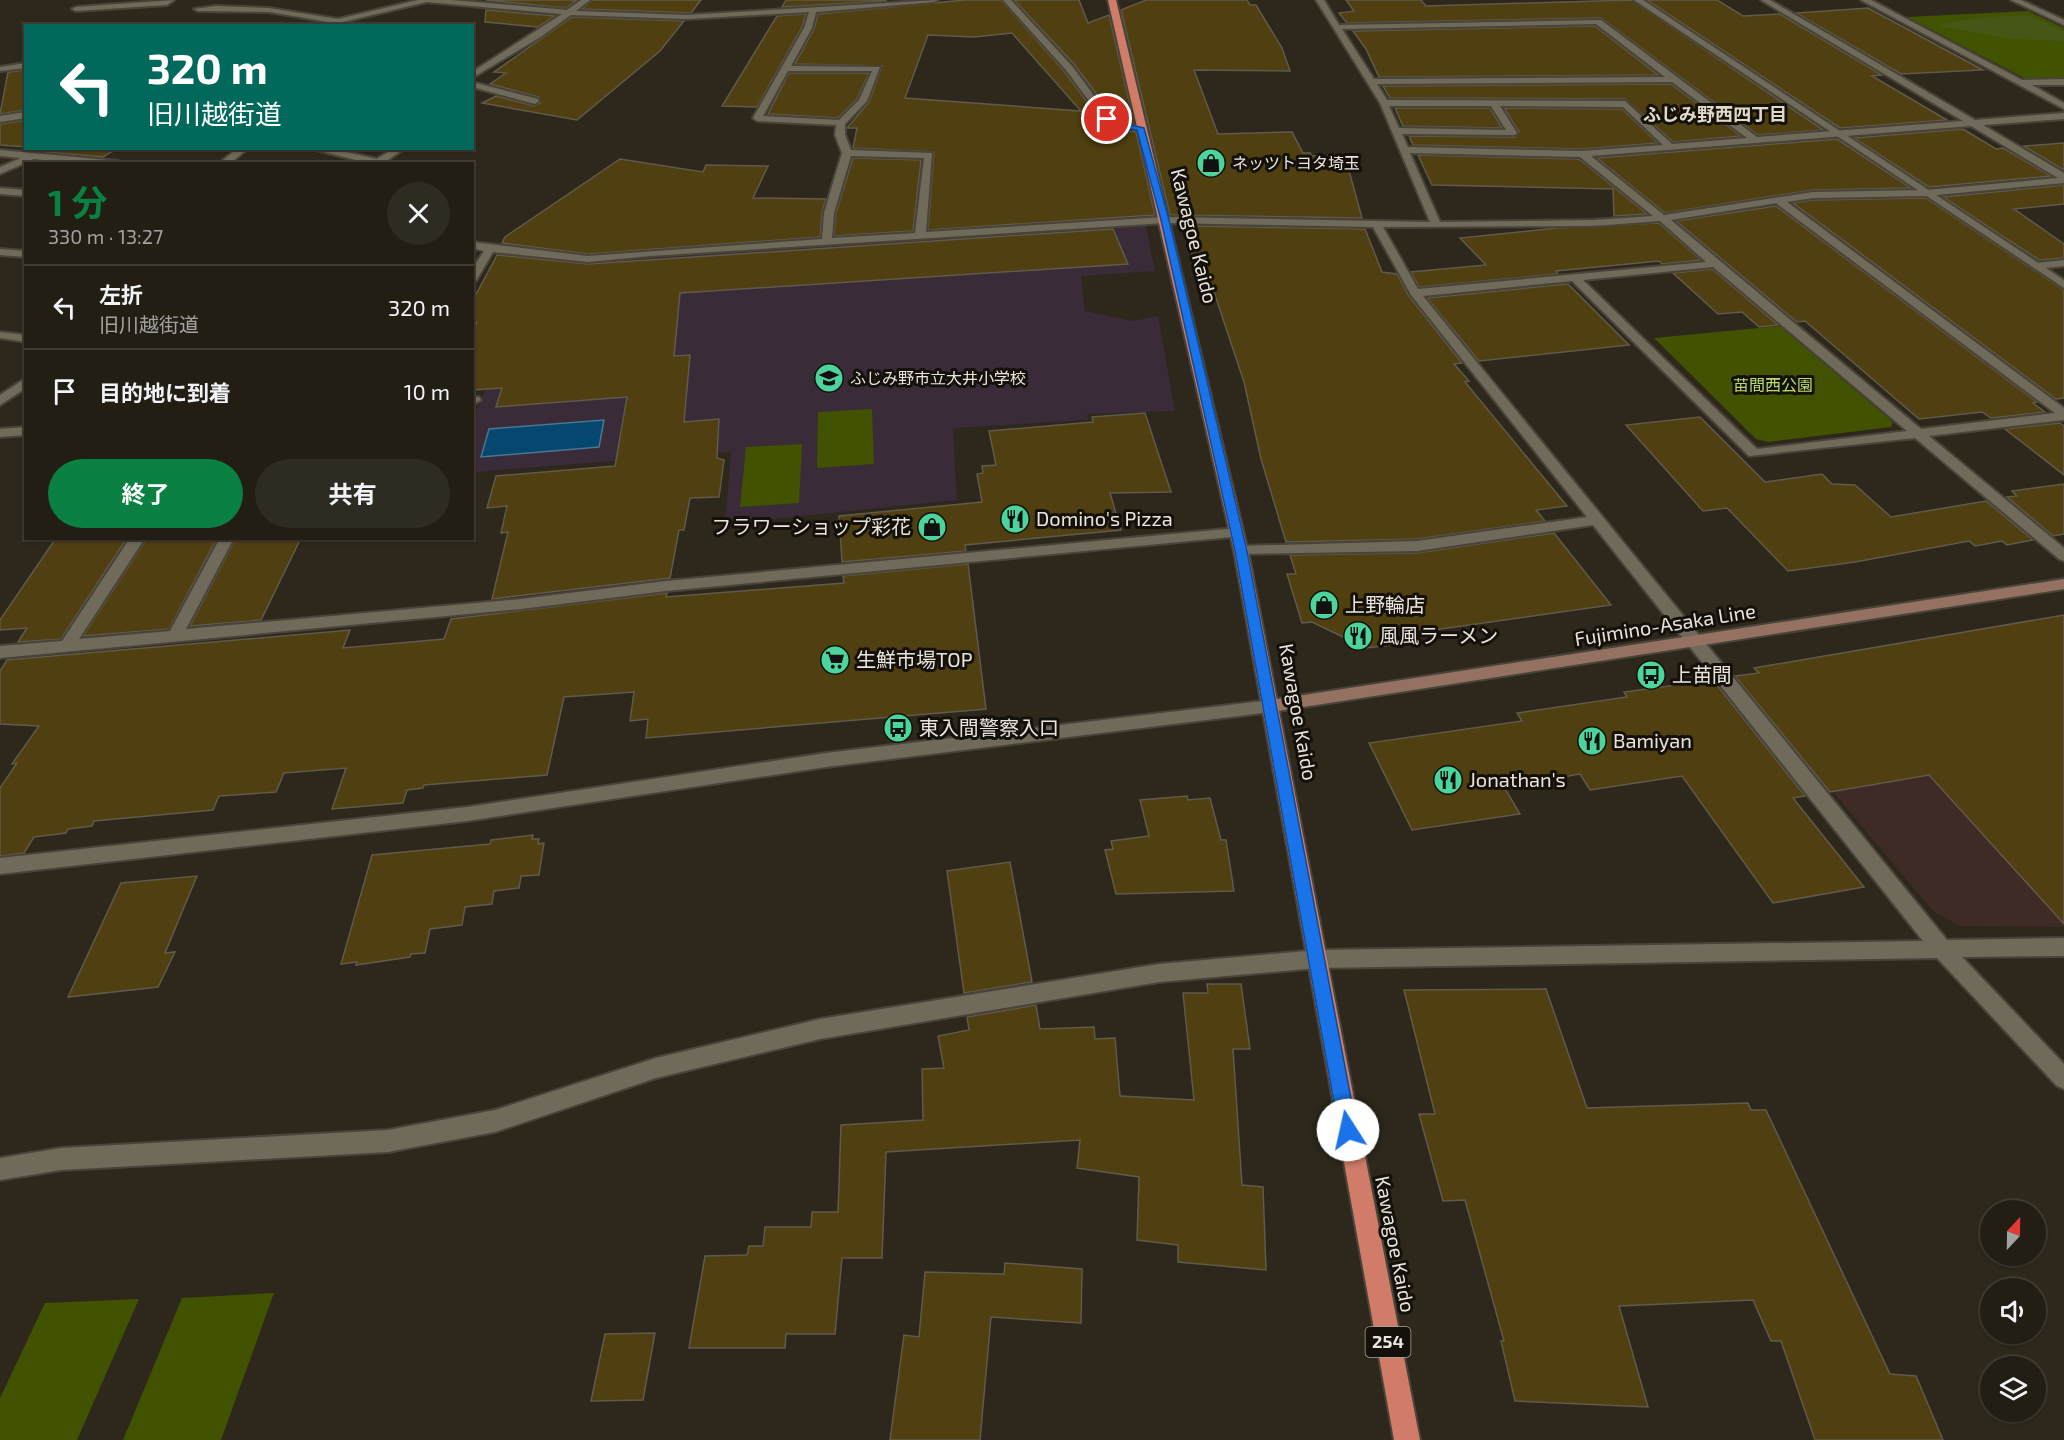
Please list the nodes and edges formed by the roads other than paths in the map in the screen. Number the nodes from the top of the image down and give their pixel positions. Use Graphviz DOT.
graph roads {
  1 [pos="170,0"];
  2 [pos="427,0"];
  3 [pos="586,0"];
  4 [pos="934,0"];
  5 [pos="1007,0"];
  6 [pos="1112,0"];
  7 [pos="1320,0"];
  8 [pos="1638,0"];
  9 [pos="1765,0"];
  10 [pos="1865,0"];
  11 [pos="2015,0"];
  12 [pos="76,9"];
  13 [pos="198,9"];
  14 [pos="813,10"];
  15 [pos="2042,12"];
  16 [pos="569,13"];
  17 [pos="2064,13"];
  18 [pos="339,22"];
  19 [pos="2064,23"];
  20 [pos="332,24"];
  21 [pos="1338,27"];
  22 [pos="24,65"];
  23 [pos="786,68"];
  24 [pos="0,69"];
  25 [pos="474,75"];
  26 [pos="1673,79"];
  27 [pos="1372,82"];
  28 [pos="2064,82"];
  29 [pos="2021,83"];
  30 [pos="474,85"];
  31 [pos="535,101"];
  32 [pos="1384,103"];
  33 [pos="1494,103"];
  34 [pos="2064,106"];
  35 [pos="24,115"];
  36 [pos="2064,116"];
  37 [pos="0,119"];
  38 [pos="841,123"];
  39 [pos="1970,123"];
  40 [pos="1141,128"];
  41 [pos="1395,131"];
  42 [pos="1834,133"];
  43 [pos="1755,140"];
  44 [pos="17,146"];
  45 [pos="1670,146"];
  46 [pos="242,150"];
  47 [pos="319,150"];
  48 [pos="345,150"];
  49 [pos="398,150"];
  50 [pos="1405,150"];
  51 [pos="0,152"];
  52 [pos="847,153"];
  53 [pos="1582,154"];
  54 [pos="338,155"];
  55 [pos="34,156"];
  56 [pos="97,162"];
  57 [pos="225,162"];
  58 [pos="329,162"];
  59 [pos="378,162"];
  60 [pos="378,162"];
  61 [pos="0,171"];
  62 [pos="2064,178"];
  63 [pos="0,191"];
  64 [pos="24,193"];
  65 [pos="1926,193"];
  66 [pos="1781,202"];
  67 [pos="1663,218"];
  68 [pos="1165,220"];
  69 [pos="1376,224"];
  70 [pos="1436,225"];
  71 [pos="920,236"];
  72 [pos="827,242"];
  73 [pos="474,245"];
  74 [pos="490,249"];
  75 [pos="0,252"];
  76 [pos="24,254"];
  77 [pos="2064,263"];
  78 [pos="1715,264"];
  79 [pos="2036,266"];
  80 [pos="474,276"];
  81 [pos="1575,278"];
  82 [pos="2064,285"];
  83 [pos="1415,293"];
  84 [pos="0,335"];
  85 [pos="24,339"];
  86 [pos="22,384"];
  87 [pos="0,387"];
  88 [pos="0,401"];
  89 [pos="2064,415"];
  90 [pos="24,431"];
  91 [pos="0,433"];
  92 [pos="1920,434"];
  93 [pos="1597,520"];
  94 [pos="1237,533"];
  95 [pos="137,540"];
  96 [pos="226,540"];
  97 [pos="1241,551"];
  98 [pos="2064,556"];
  99 [pos="2064,584"];
  100 [pos="175,636"];
  101 [pos="1696,641"];
  102 [pos="67,646"];
  103 [pos="0,652"];
  104 [pos="1271,706"];
  105 [pos="0,866"];
  106 [pos="2064,947"];
  107 [pos="1941,948"];
  108 [pos="1317,959"];
  109 [pos="2064,1079"];
  110 [pos="0,1169"];
  111 [pos="1407,1440"];
  1 -- 12 [label="street"];
  2 -- 16 [label="street"];
  2 -- 18 [label="street"];
  3 -- 16 [label="street"];
  4 -- 14 [label="street"];
  5 -- 40 [label="street"];
  6 -- 40 [label="highway, Kawagoe Kaido / 254"];
  7 -- 21 [label="street"];
  8 -- 42 [label="street"];
  9 -- 39 [label="street"];
  10 -- 29 [label="street"];
  11 -- 15 [label="street"];
  13 -- 18 [label="street"];
  14 -- 16 [label="street"];
  14 -- 23 [label="street"];
  15 -- 17 [label="street"];
  15 -- 19 [label="street"];
  16 -- 25 [label="street"];
  18 -- 20 [label="street"];
  21 -- 26 [label="street"];
  21 -- 27 [label="street"];
  22 -- 24 [label="street"];
  23 -- 38 [label="street"];
  23 -- 38 [label="street"];
  26 -- 27 [label="street"];
  26 -- 43 [label="street"];
  27 -- 32 [label="street"];
  28 -- 29 [label="street"];
  29 -- 34 [label="street"];
  30 -- 31 [label="street"];
  32 -- 33 [label="street"];
  32 -- 41 [label="street"];
  33 -- 41 [label="street"];
  33 -- 45 [label="street"];
  35 -- 37 [label="street"];
  36 -- 39 [label="street"];
  38 -- 52 [label="street"];
  39 -- 42 [label="street"];
  39 -- 62 [label="street"];
  40 -- 68 [label="highway, Kawagoe Kaido / 254"];
  41 -- 50 [label="street"];
  42 -- 43 [label="street"];
  42 -- 65 [label="street"];
  43 -- 45 [label="street"];
  44 -- 51 [label="street"];
  45 -- 53 [label="street"];
  46 -- 57 [label="street"];
  47 -- 54 [label="street"];
  48 -- 54 [label="street"];
  49 -- 59 [label="street"];
  50 -- 53 [label="street"];
  50 -- 70 [label="street"];
  51 -- 55 [label="street"];
  52 -- 71 [label="street"];
  52 -- 72 [label="street"];
  53 -- 67 [label="street"];
  54 -- 58 [label="street"];
  54 -- 60 [label="street"];
  55 -- 56 [label="street"];
  55 -- 61 [label="street"];
  62 -- 65 [label="street"];
  63 -- 64 [label="street"];
  65 -- 66 [label="street"];
  65 -- 79 [label="street"];
  66 -- 67 [label="street"];
  66 -- 89 [label="street"];
  67 -- 70 [label="street"];
  67 -- 78 [label="street"];
  68 -- 69 [label="street"];
  68 -- 71 [label="street"];
  68 -- 94 [label="highway, Kawagoe Kaido / 254"];
  69 -- 70 [label="street"];
  69 -- 83 [label="street"];
  71 -- 72 [label="street"];
  72 -- 74 [label="street"];
  73 -- 74 [label="street"];
  74 -- 80 [label="street"];
  75 -- 76 [label="street"];
  77 -- 79 [label="street"];
  78 -- 81 [label="street"];
  78 -- 92 [label="street"];
  79 -- 82 [label="street"];
  81 -- 83 [label="street"];
  81 -- 92 [label="street"];
  83 -- 93 [label="street"];
  84 -- 85 [label="street"];
  86 -- 87 [label="street"];
  86 -- 88 [label="street"];
  89 -- 92 [label="street"];
  90 -- 91 [label="street"];
  92 -- 98 [label="street"];
  93 -- 97 [label="street"];
  93 -- 101 [label="street"];
  94 -- 97 [label="highway, Kawagoe Kaido / 254"];
  94 -- 100 [label="street"];
  95 -- 102 [label="street"];
  96 -- 100 [label="street"];
  97 -- 104 [label="highway, Kawagoe Kaido / 254"];
  99 -- 101 [label="main road, Fujimino-Asaka Line"];
  100 -- 102 [label="street"];
  101 -- 104 [label="main road, Fujimino-Asaka Line"];
  101 -- 107 [label="street"];
  102 -- 103 [label="street"];
  104 -- 105 [label="street"];
  104 -- 108 [label="highway, Kawagoe Kaido / 254"];
  106 -- 107 [label="street"];
  107 -- 108 [label="street"];
  107 -- 109 [label="street"];
  108 -- 110 [label="street"];
  108 -- 111 [label="highway, Kawagoe Kaido / 254"];
}
